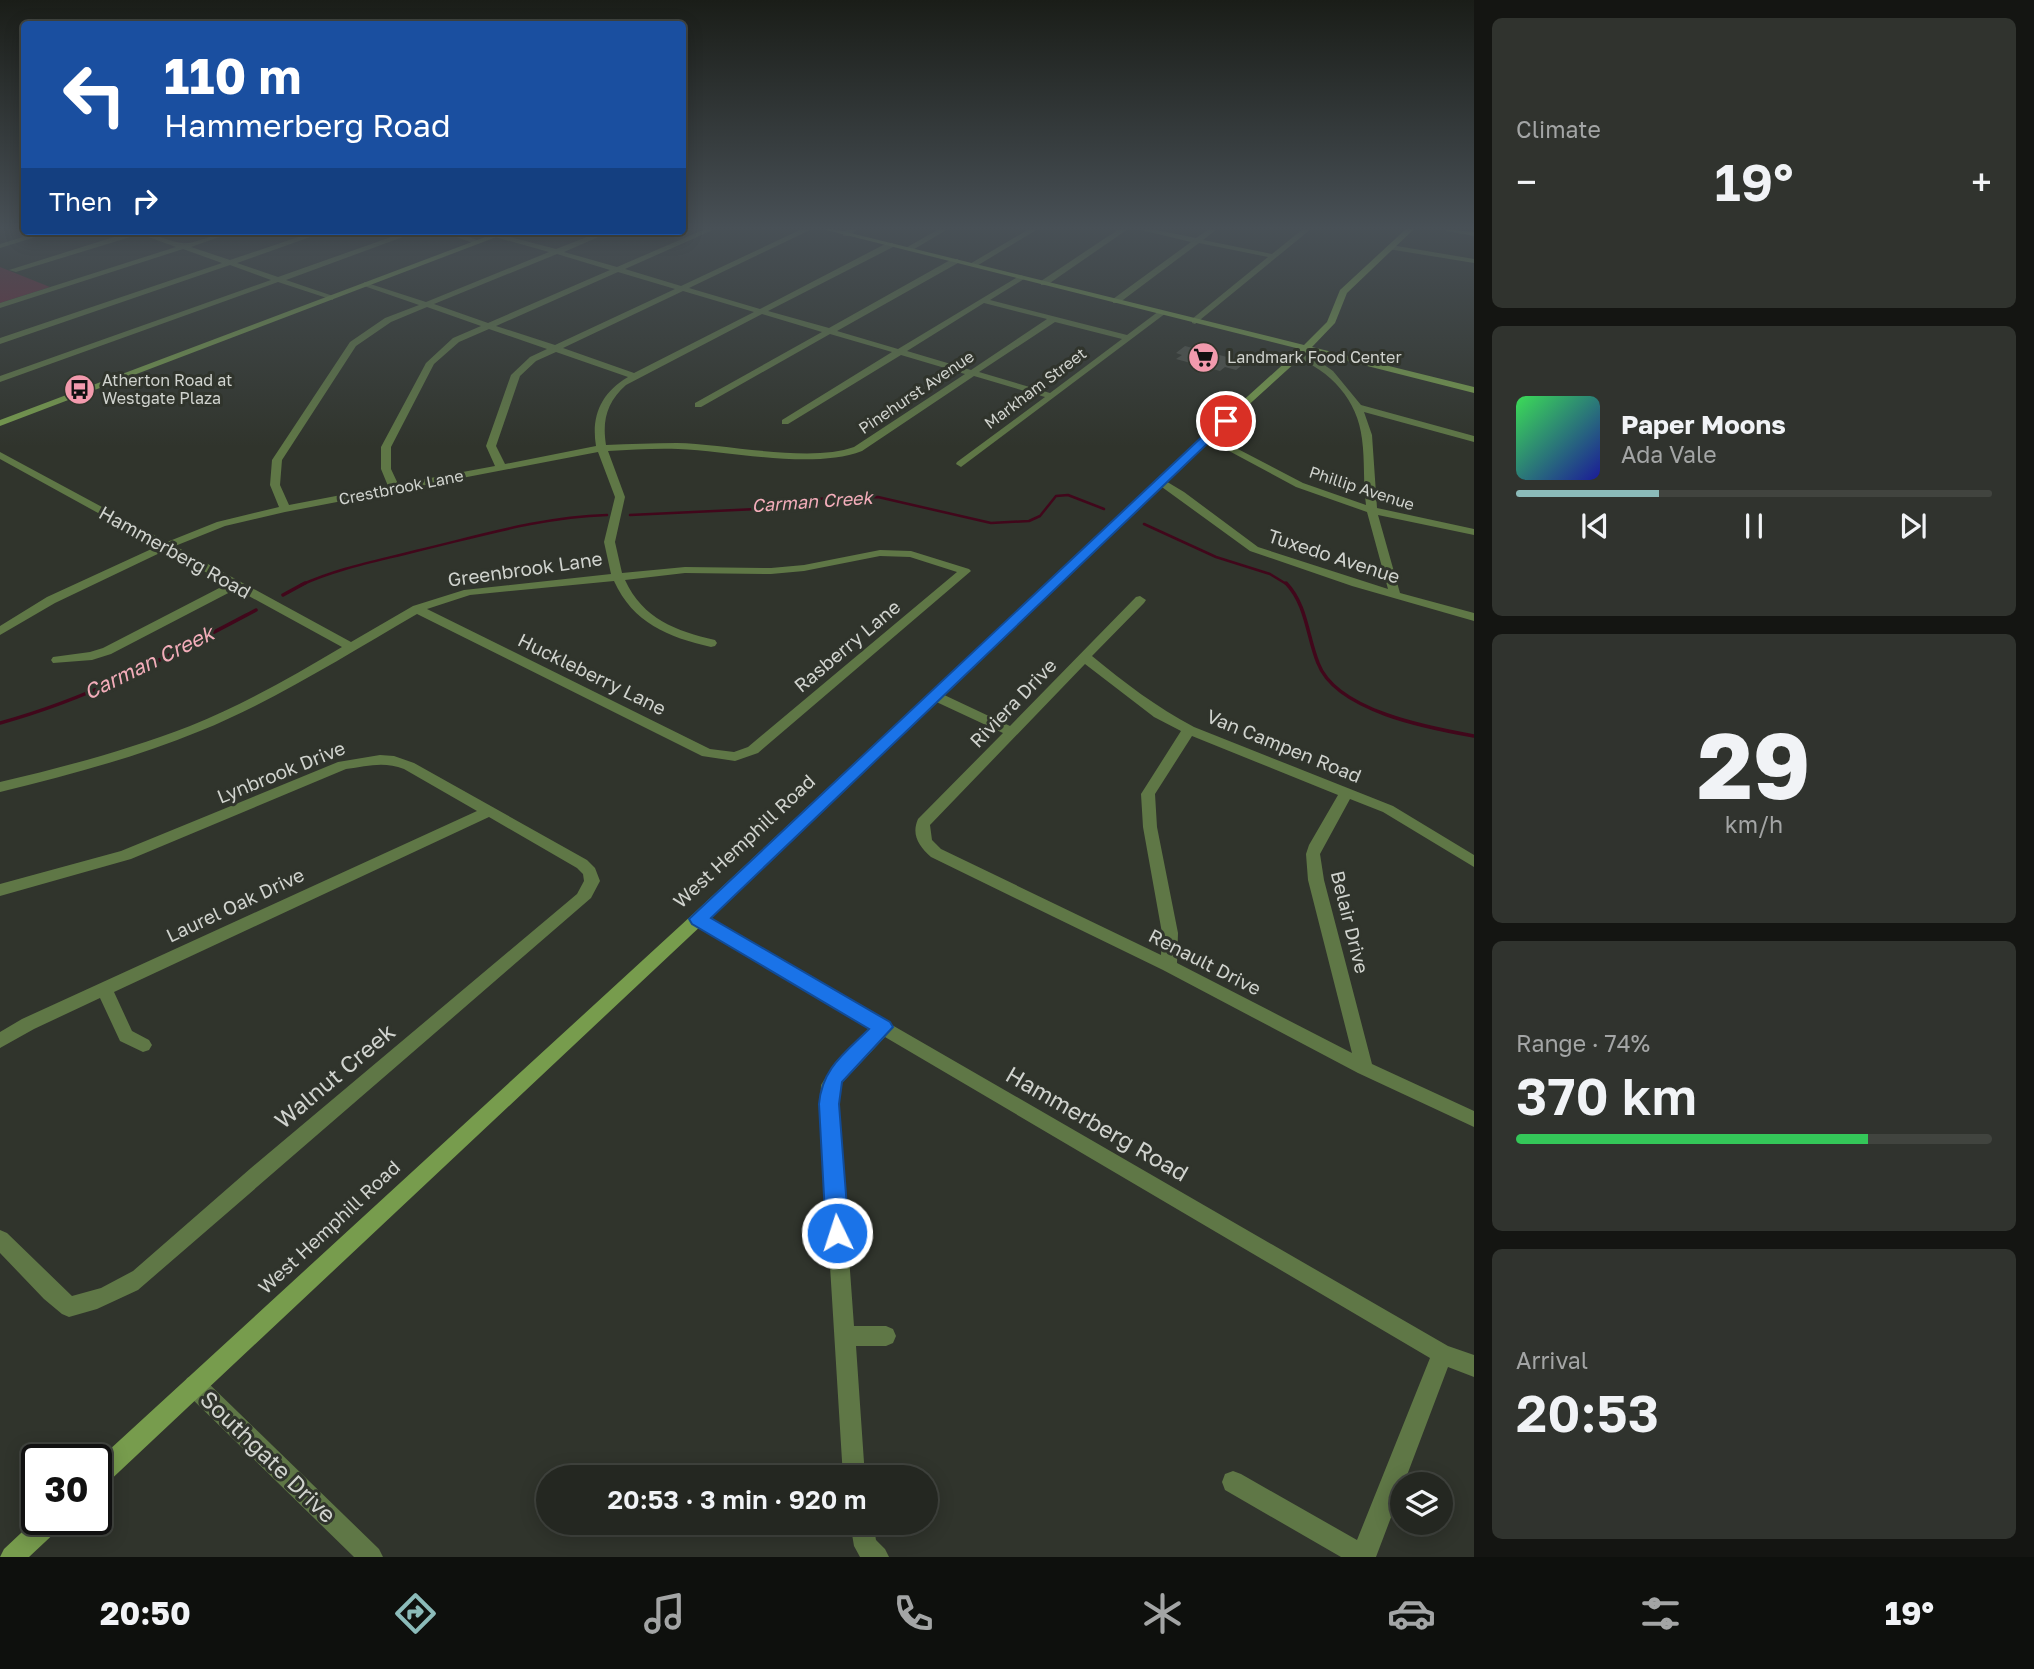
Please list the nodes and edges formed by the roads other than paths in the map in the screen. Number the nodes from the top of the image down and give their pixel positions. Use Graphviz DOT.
graph roads {
  1 [pos="115,302"];
  2 [pos="217,302"];
  3 [pos="320,302"];
  4 [pos="417,302"];
  5 [pos="430,302"];
  6 [pos="544,302"];
  7 [pos="654,302"];
  8 [pos="725,302"];
  9 [pos="781,302"];
  10 [pos="882,302"];
  11 [pos="979,302"];
  12 [pos="988,302"];
  13 [pos="1119,302"];
  14 [pos="1219,302"];
  15 [pos="1339,302"];
  16 [pos="424,304"];
  17 [pos="761,312"];
  18 [pos="1162,313"];
  19 [pos="1053,319"];
  20 [pos="1195,321"];
  21 [pos="487,326"];
  22 [pos="829,331"];
  23 [pos="1128,338"];
  24 [pos="0,341"];
  25 [pos="554,348"];
  26 [pos="898,352"];
  27 [pos="1302,352"];
  28 [pos="973,373"];
  29 [pos="635,376"];
  30 [pos="0,379"];
  31 [pos="1474,390"];
  32 [pos="1052,396"];
  33 [pos="698,405"];
  34 [pos="1360,408"];
  35 [pos="785,422"];
  36 [pos="0,423"];
  37 [pos="1208,437"];
  38 [pos="1474,439"];
  39 [pos="603,448"];
  40 [pos="0,455"];
  41 [pos="826,456"];
  42 [pos="961,464"];
  43 [pos="501,467"];
  44 [pos="1160,482"];
  45 [pos="395,488"];
  46 [pos="285,509"];
  47 [pos="1371,511"];
  48 [pos="1474,532"];
  49 [pos="166,546"];
  50 [pos="965,571"];
  51 [pos="618,576"];
  52 [pos="234,585"];
  53 [pos="1395,594"];
  54 [pos="1140,600"];
  55 [pos="416,609"];
  56 [pos="1474,617"];
  57 [pos="0,631"];
  58 [pos="711,643"];
  59 [pos="351,647"];
  60 [pos="1086,657"];
  61 [pos="57,660"];
  62 [pos="935,696"];
  63 [pos="1189,730"];
  64 [pos="1012,732"];
  65 [pos="753,750"];
  66 [pos="0,787"];
  67 [pos="1347,792"];
  68 [pos="490,811"];
  69 [pos="922,837"];
  70 [pos="1474,862"];
  71 [pos="592,881"];
  72 [pos="0,890"];
  73 [pos="698,919"];
  74 [pos="1168,966"];
  75 [pos="104,989"];
  76 [pos="883,1027"];
  77 [pos="0,1041"];
  78 [pos="143,1045"];
  79 [pos="1364,1068"];
  80 [pos="1474,1119"];
  81 [pos="0,1239"];
  82 [pos="844,1336"];
  83 [pos="886,1336"];
  84 [pos="1442,1354"];
  85 [pos="1474,1366"];
  86 [pos="195,1386"];
  87 [pos="112,1463"];
  88 [pos="852,1465"];
  89 [pos="1233,1482"];
  90 [pos="36,1535"];
  91 [pos="863,1535"];
  92 [pos="12,1557"];
  93 [pos="371,1557"];
  94 [pos="877,1557"];
  95 [pos="1364,1557"];
  1 -- 24 [label="street"];
  2 -- 30 [label="street"];
  3 -- 36 [label="street"];
  4 -- 16 [label="street"];
  5 -- 16 [label="street"];
  6 -- 21 [label="street"];
  7 -- 25 [label="street"];
  8 -- 17 [label="street"];
  9 -- 17 [label="street"];
  10 -- 22 [label="street"];
  11 -- 26 [label="street"];
  12 -- 19 [label="street"];
  13 -- 18 [label="street"];
  14 -- 20 [label="street"];
  15 -- 27 [label="street, West Hemphill Road"];
  16 -- 21 [label="street"];
  16 -- 46 [label="street"];
  17 -- 22 [label="street"];
  17 -- 29 [label="street"];
  18 -- 20 [label="street"];
  18 -- 23 [label="street, Markham Street"];
  19 -- 23 [label="street"];
  19 -- 28 [label="street, Pinehurst Avenue"];
  20 -- 27 [label="street"];
  21 -- 25 [label="street"];
  21 -- 45 [label="street"];
  22 -- 26 [label="street"];
  22 -- 33 [label="street"];
  23 -- 32 [label="street, Markham Street"];
  25 -- 29 [label="street"];
  25 -- 43 [label="street"];
  26 -- 28 [label="street"];
  26 -- 35 [label="street"];
  27 -- 31 [label="street"];
  27 -- 34 [label="street"];
  27 -- 37 [label="street, West Hemphill Road"];
  28 -- 32 [label="street"];
  28 -- 41 [label="street, Pinehurst Avenue"];
  29 -- 39 [label="street"];
  32 -- 42 [label="street, Markham Street"];
  34 -- 38 [label="street"];
  34 -- 47 [label="street"];
  37 -- 44 [label="street, West Hemphill Road"];
  37 -- 47 [label="street, Phillip Avenue"];
  39 -- 41 [label="street, Crestbrook Lane"];
  39 -- 43 [label="street, Crestbrook Lane"];
  39 -- 51 [label="street"];
  40 -- 49 [label="street, Hammerberg Road"];
  43 -- 45 [label="street, Crestbrook Lane"];
  44 -- 53 [label="street, Tuxedo Avenue"];
  44 -- 62 [label="street, West Hemphill Road"];
  45 -- 46 [label="street, Crestbrook Lane"];
  46 -- 49 [label="street, Crestbrook Lane"];
  47 -- 48 [label="street, Phillip Avenue"];
  47 -- 53 [label="street"];
  49 -- 52 [label="street, Hammerberg Road"];
  49 -- 57 [label="street, Crestbrook Lane"];
  50 -- 51 [label="street, Greenbrook Lane"];
  50 -- 65 [label="street, Rasberry Lane"];
  51 -- 55 [label="street, Greenbrook Lane"];
  51 -- 58 [label="street"];
  52 -- 59 [label="street, Hammerberg Road"];
  52 -- 61 [label="street"];
  53 -- 56 [label="street, Tuxedo Avenue"];
  54 -- 60 [label="street, Riviera Drive"];
  55 -- 59 [label="street, Greenbrook Lane"];
  55 -- 65 [label="street, Huckleberry Lane"];
  59 -- 66 [label="street, Greenbrook Lane"];
  60 -- 63 [label="street, Van Campen Road"];
  60 -- 64 [label="street, Riviera Drive"];
  62 -- 64 [label="street"];
  62 -- 73 [label="street, West Hemphill Road"];
  63 -- 67 [label="street, Van Campen Road"];
  63 -- 74 [label="street"];
  64 -- 69 [label="street, Riviera Drive"];
  67 -- 70 [label="street, Van Campen Road"];
  67 -- 79 [label="street, Belair Drive"];
  68 -- 71 [label="street, Lynbrook Drive"];
  68 -- 72 [label="street, Lynbrook Drive"];
  68 -- 75 [label="street, Laurel Oak Drive"];
  69 -- 74 [label="street, Renault Drive"];
  71 -- 81 [label="street, Walnut Creek"];
  73 -- 76 [label="street, Hammerberg Road"];
  73 -- 86 [label="street, West Hemphill Road"];
  74 -- 79 [label="street, Renault Drive"];
  75 -- 77 [label="street, Laurel Oak Drive"];
  75 -- 78 [label="street"];
  76 -- 82 [label="street"];
  76 -- 84 [label="street, Hammerberg Road"];
  79 -- 80 [label="street, Renault Drive"];
  82 -- 83 [label="street"];
  82 -- 88 [label="street"];
  84 -- 85 [label="street, Hammerberg Road"];
  84 -- 95 [label="street"];
  86 -- 87 [label="street, West Hemphill Road"];
  86 -- 93 [label="street, Southgate Drive"];
  89 -- 95 [label="street"];
  90 -- 92 [label="street"];
  91 -- 94 [label="street"];
}
